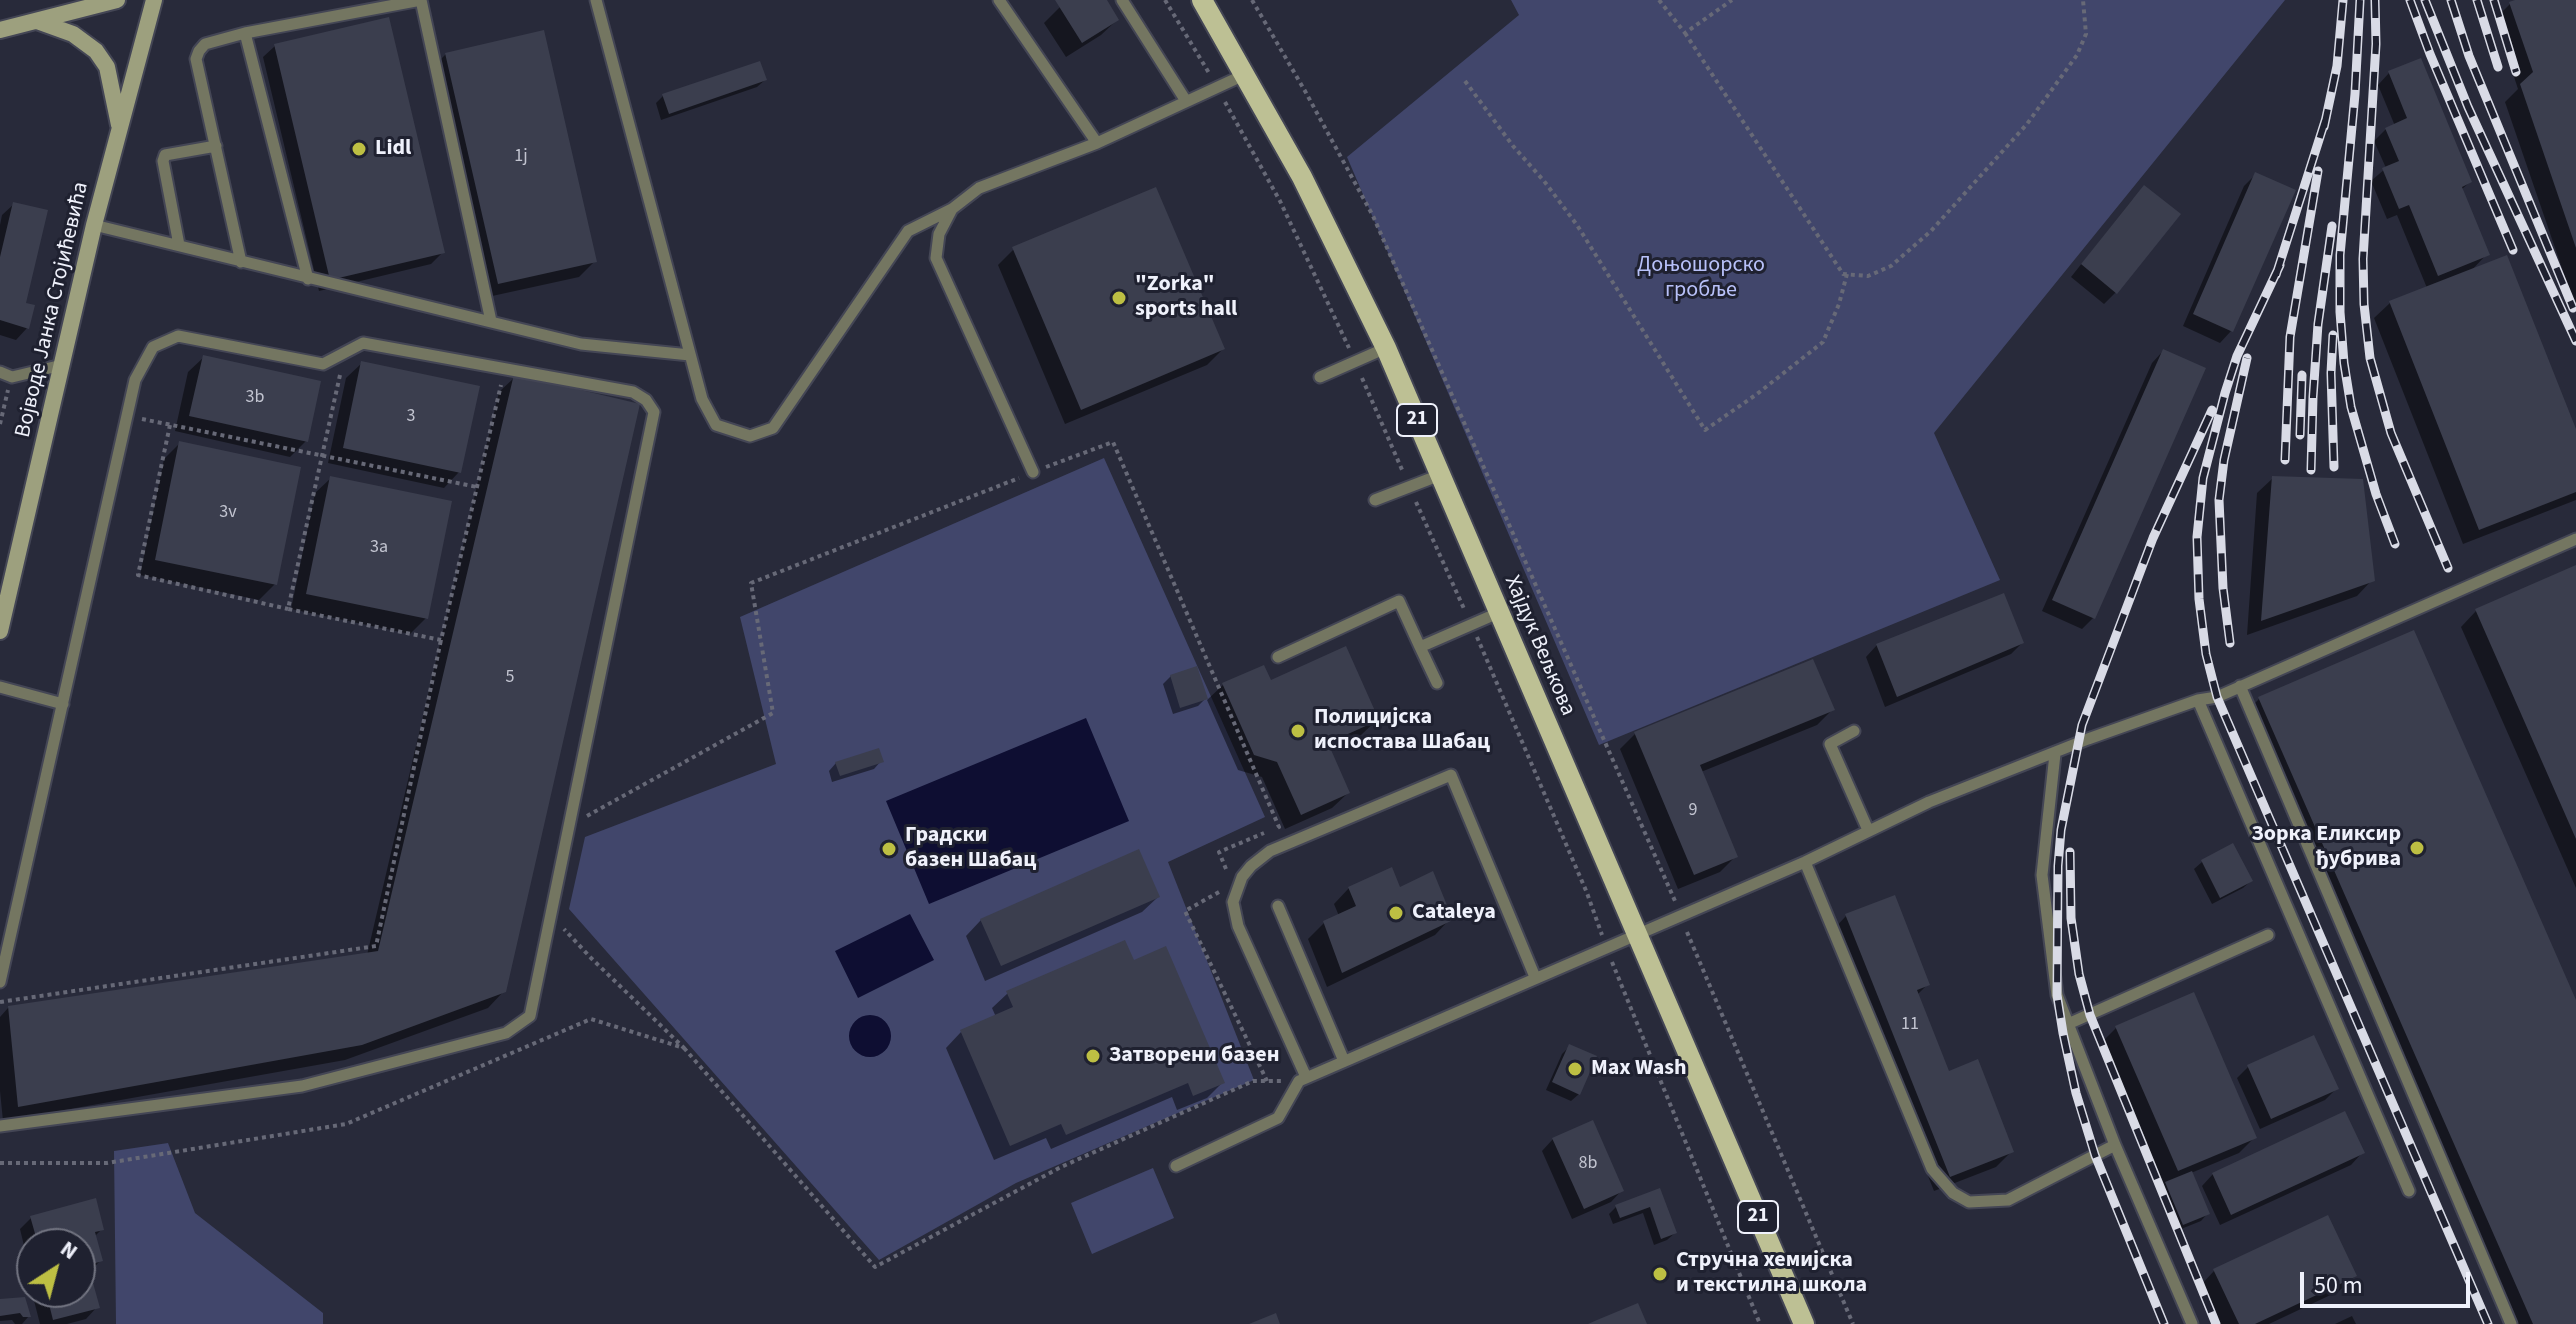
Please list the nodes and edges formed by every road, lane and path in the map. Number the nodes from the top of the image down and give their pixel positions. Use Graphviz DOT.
graph roads {
  1 [pos="117,0"];
  2 [pos="154,0"];
  3 [pos="421,0"];
  4 [pos="596,0"];
  5 [pos="999,0"];
  6 [pos="1122,0"];
  7 [pos="1165,0"];
  8 [pos="1202,0"];
  9 [pos="1252,0"];
  10 [pos="1659,0"];
  11 [pos="1732,0"];
  12 [pos="2083,0"];
  13 [pos="37,21"];
  14 [pos="0,30"];
  15 [pos="245,33"];
  16 [pos="1685,33"];
  17 [pos="1246,74"];
  18 [pos="1465,81"];
  19 [pos="1217,87"];
  20 [pos="1186,101"];
  21 [pos="120,129"];
  22 [pos="1097,143"];
  23 [pos="216,146"];
  24 [pos="952,209"];
  25 [pos="94,225"];
  26 [pos="179,245"];
  27 [pos="241,262"];
  28 [pos="1847,274"];
  29 [pos="308,279"];
  30 [pos="491,321"];
  31 [pos="1386,348"];
  32 [pos="345,353"];
  33 [pos="690,355"];
  34 [pos="1355,362"];
  35 [pos="62,365"];
  36 [pos="505,369"];
  37 [pos="6,374"];
  38 [pos="1320,377"];
  39 [pos="127,416"];
  40 [pos="0,424"];
  41 [pos="170,425"];
  42 [pos="322,456"];
  43 [pos="1033,472"];
  44 [pos="1440,475"];
  45 [pos="477,487"];
  46 [pos="1409,487"];
  47 [pos="1375,500"];
  48 [pos="2576,539"];
  49 [pos="288,609"];
  50 [pos="1498,613"];
  51 [pos="1471,624"];
  52 [pos="0,631"];
  53 [pos="441,640"];
  54 [pos="1420,647"];
  55 [pos="1278,657"];
  56 [pos="1437,683"];
  57 [pos="2240,686"];
  58 [pos="0,687"];
  59 [pos="2198,700"];
  60 [pos="63,704"];
  61 [pos="1854,731"];
  62 [pos="2055,754"];
  63 [pos="579,820"];
  64 [pos="1868,830"];
  65 [pos="1805,862"];
  66 [pos="1228,874"];
  67 [pos="1221,891"];
  68 [pos="1278,906"];
  69 [pos="1681,915"];
  70 [pos="1636,934"];
  71 [pos="2268,935"];
  72 [pos="1606,947"];
  73 [pos="1535,977"];
  74 [pos="0,982"];
  75 [pos="0,1002"];
  76 [pos="2068,1024"];
  77 [pos="684,1048"];
  78 [pos="1344,1061"];
  79 [pos="1303,1079"];
  80 [pos="1267,1081"];
  81 [pos="0,1126"];
  82 [pos="2115,1145"];
  83 [pos="1176,1166"];
  84 [pos="2409,1191"];
  85 [pos="1760,1324"];
  86 [pos="1804,1324"];
  87 [pos="1853,1324"];
  88 [pos="2192,1324"];
  89 [pos="2511,1324"];
  1 -- 13 [label="street"];
  2 -- 21 [label="street, Војводе Јанка Стојићевића"];
  3 -- 15 [label="lane"];
  3 -- 30 [label="lane"];
  4 -- 33 [label="lane"];
  5 -- 22 [label="lane"];
  6 -- 20 [label="lane"];
  7 -- 19 [label="path"];
  8 -- 17 [label="main road, Хајдук Вељкова / 21"];
  9 -- 69 [label="path"];
  10 -- 16 [label="path"];
  11 -- 16 [label="path"];
  12 -- 28 [label="path"];
  13 -- 14 [label="street"];
  13 -- 21 [label="street"];
  15 -- 23 [label="lane"];
  15 -- 29 [label="lane"];
  16 -- 28 [label="path"];
  17 -- 19 [label="lane"];
  17 -- 31 [label="main road, Хајдук Вељкова / 21"];
  18 -- 28 [label="path"];
  19 -- 20 [label="lane"];
  19 -- 34 [label="path"];
  20 -- 22 [label="lane"];
  21 -- 25 [label="street, Војводе Јанка Стојићевића"];
  22 -- 24 [label="lane"];
  23 -- 26 [label="lane"];
  23 -- 27 [label="lane"];
  24 -- 33 [label="lane"];
  24 -- 43 [label="lane"];
  25 -- 26 [label="lane"];
  25 -- 35 [label="street, Војводе Јанка Стојићевића"];
  26 -- 27 [label="lane"];
  27 -- 29 [label="lane"];
  29 -- 30 [label="lane"];
  30 -- 33 [label="lane"];
  31 -- 34 [label="lane"];
  31 -- 44 [label="main road, Хајдук Вељкова / 21"];
  32 -- 36 [label="lane"];
  32 -- 39 [label="lane"];
  32 -- 42 [label="path"];
  34 -- 38 [label="lane"];
  34 -- 46 [label="path"];
  35 -- 37 [label="lane"];
  35 -- 52 [label="street, Војводе Јанка Стојићевића"];
  36 -- 45 [label="path"];
  36 -- 81 [label="lane"];
  37 -- 40 [label="path"];
  39 -- 41 [label="path"];
  39 -- 60 [label="lane"];
  41 -- 42 [label="path"];
  41 -- 49 [label="path"];
  42 -- 45 [label="path"];
  42 -- 49 [label="path"];
  43 -- 63 [label="path"];
  43 -- 66 [label="path"];
  44 -- 46 [label="lane"];
  44 -- 50 [label="main road, Хајдук Вељкова / 21"];
  45 -- 53 [label="path"];
  46 -- 47 [label="lane"];
  46 -- 51 [label="path"];
  48 -- 57 [label="lane"];
  49 -- 53 [label="path"];
  50 -- 51 [label="lane"];
  50 -- 70 [label="main road, Хајдук Вељкова / 21"];
  51 -- 54 [label="lane"];
  51 -- 72 [label="path"];
  53 -- 75 [label="path"];
  54 -- 55 [label="lane"];
  54 -- 56 [label="lane"];
  57 -- 59 [label="lane"];
  57 -- 89 [label="lane"];
  58 -- 60 [label="lane"];
  59 -- 62 [label="lane"];
  59 -- 84 [label="lane"];
  60 -- 74 [label="lane"];
  61 -- 64 [label="lane"];
  62 -- 64 [label="lane"];
  62 -- 76 [label="lane"];
  64 -- 65 [label="lane"];
  65 -- 69 [label="lane"];
  65 -- 82 [label="lane"];
  67 -- 80 [label="path"];
  68 -- 78 [label="lane"];
  69 -- 70 [label="lane"];
  69 -- 87 [label="path"];
  70 -- 72 [label="lane"];
  70 -- 86 [label="main road, Хајдук Вељкова / 21"];
  71 -- 76 [label="lane"];
  72 -- 73 [label="lane"];
  72 -- 85 [label="path"];
  73 -- 78 [label="lane"];
  73 -- 79 [label="lane"];
  76 -- 82 [label="lane"];
  77 -- 80 [label="path"];
  78 -- 79 [label="lane"];
  79 -- 80 [label="path"];
  79 -- 83 [label="lane"];
  82 -- 88 [label="lane"];
}
